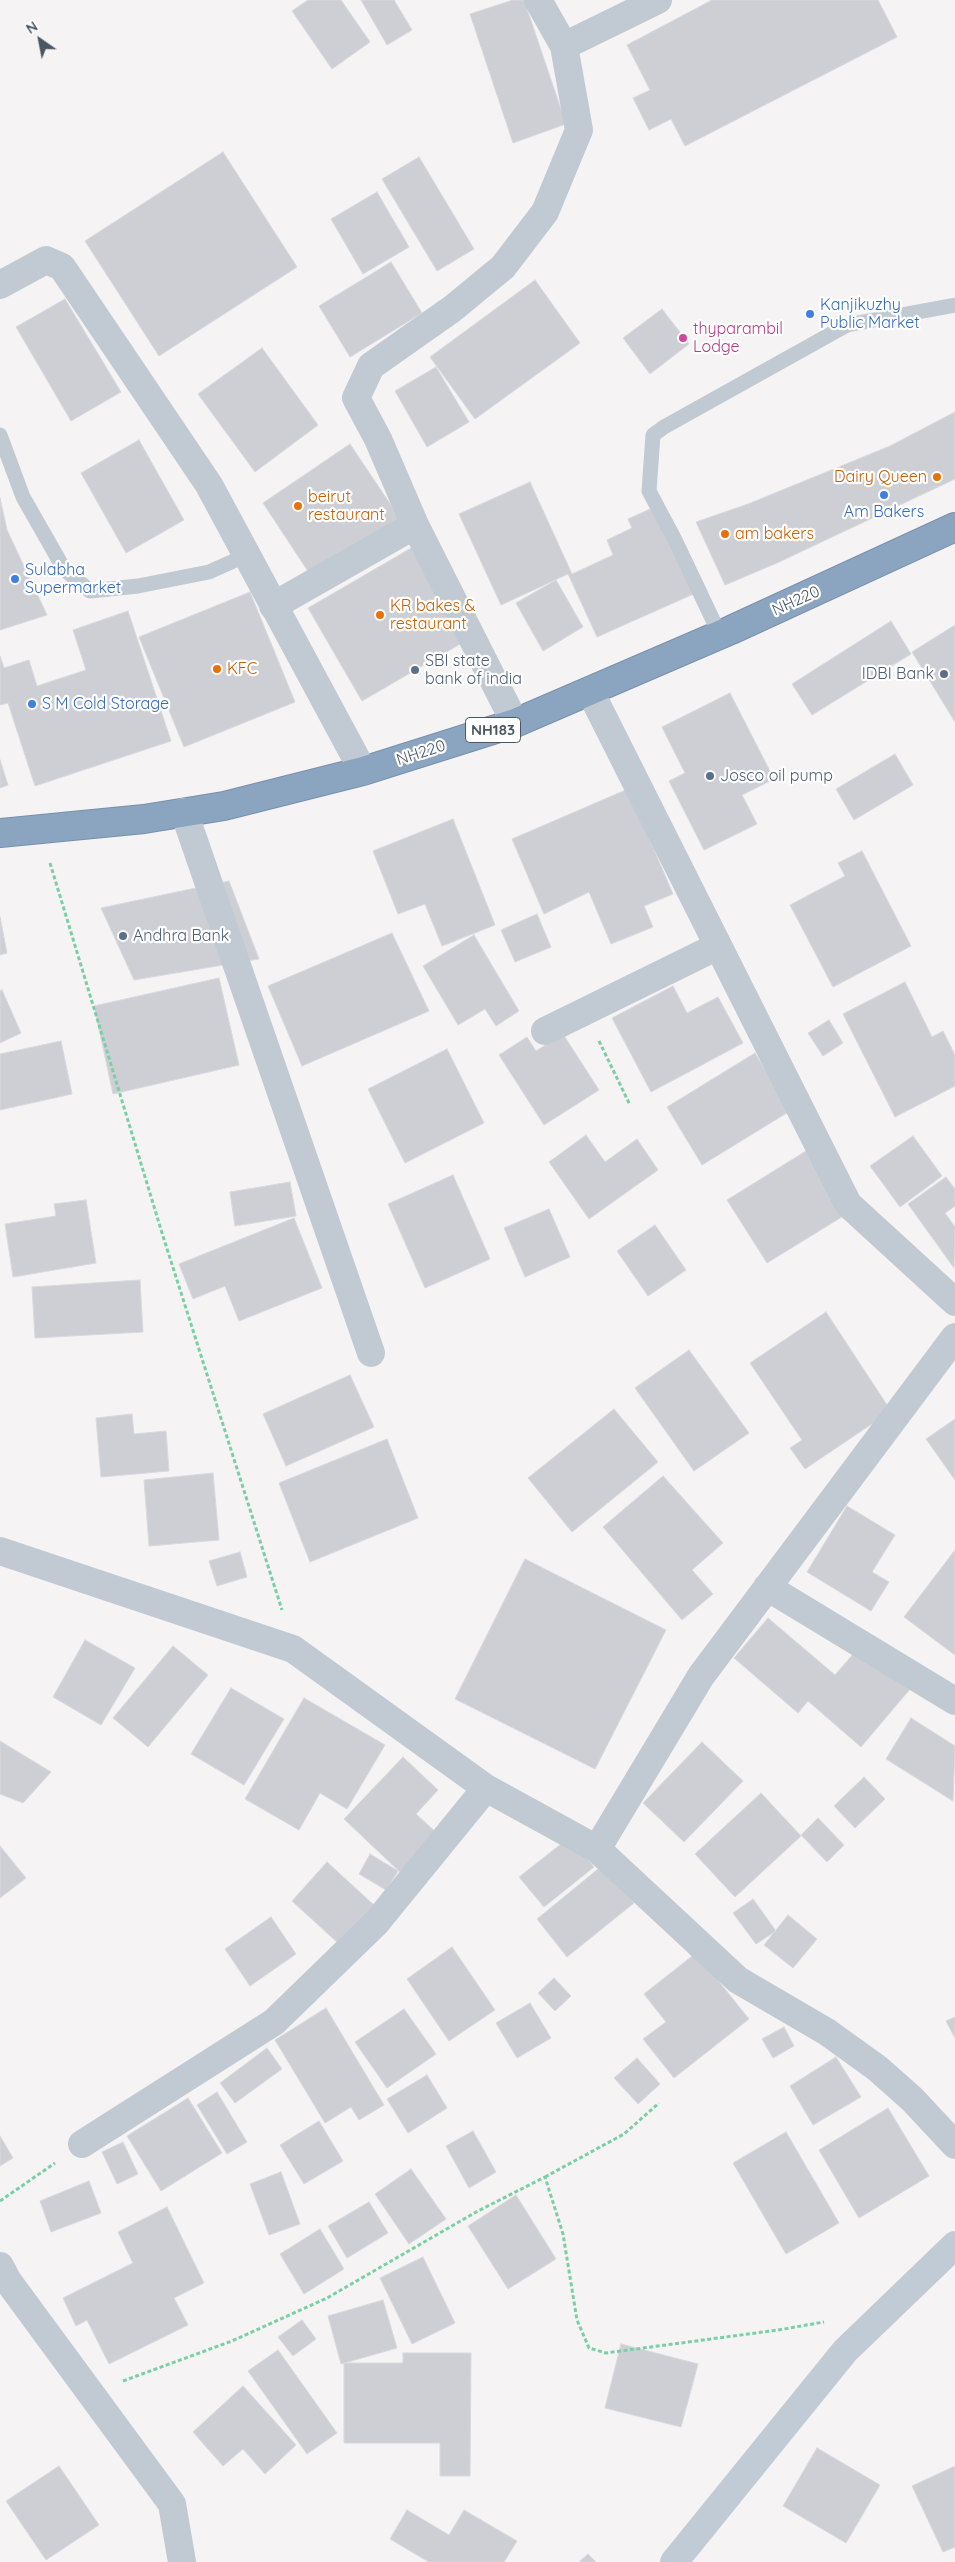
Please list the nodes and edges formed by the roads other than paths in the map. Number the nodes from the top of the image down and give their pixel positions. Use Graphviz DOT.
graph roads {
  1 [pos="538,0"];
  2 [pos="658,0"];
  3 [pos="564,46"];
  4 [pos="0,286"];
  5 [pos="955,305"];
  6 [pos="0,435"];
  7 [pos="415,525"];
  8 [pos="955,527"];
  9 [pos="246,555"];
  10 [pos="274,606"];
  11 [pos="720,635"];
  12 [pos="590,692"];
  13 [pos="515,723"];
  14 [pos="363,771"];
  15 [pos="184,812"];
  16 [pos="0,832"];
  17 [pos="718,946"];
  18 [pos="546,1031"];
  19 [pos="955,1302"];
  20 [pos="955,1337"];
  21 [pos="371,1354"];
  22 [pos="0,1551"];
  23 [pos="767,1587"];
  24 [pos="955,1701"];
  25 [pos="486,1788"];
  26 [pos="597,1849"];
  27 [pos="82,2144"];
  28 [pos="955,2145"];
  29 [pos="955,2245"];
  30 [pos="0,2266"];
  31 [pos="182,2562"];
  32 [pos="674,2562"];
  1 -- 3 [label="street"];
  2 -- 3 [label="street"];
  3 -- 7 [label="street"];
  4 -- 9 [label="street"];
  5 -- 11 [label="lane"];
  6 -- 9 [label="lane"];
  7 -- 10 [label="street"];
  7 -- 13 [label="street"];
  8 -- 11 [label="highway, NH220 / NH183"];
  9 -- 10 [label="street"];
  10 -- 14 [label="street"];
  11 -- 12 [label="highway, NH220 / NH183"];
  12 -- 13 [label="highway, NH220 / NH183"];
  12 -- 17 [label="street"];
  13 -- 14 [label="highway, NH220 / NH183"];
  14 -- 15 [label="highway, NH220 / NH183"];
  15 -- 16 [label="highway, NH220 / NH183"];
  15 -- 21 [label="street"];
  17 -- 18 [label="street"];
  17 -- 19 [label="street"];
  20 -- 23 [label="street"];
  22 -- 25 [label="street"];
  23 -- 24 [label="street"];
  23 -- 26 [label="street"];
  25 -- 26 [label="street"];
  25 -- 27 [label="street"];
  26 -- 28 [label="street"];
  29 -- 32 [label="main road"];
  30 -- 31 [label="street"];
}
